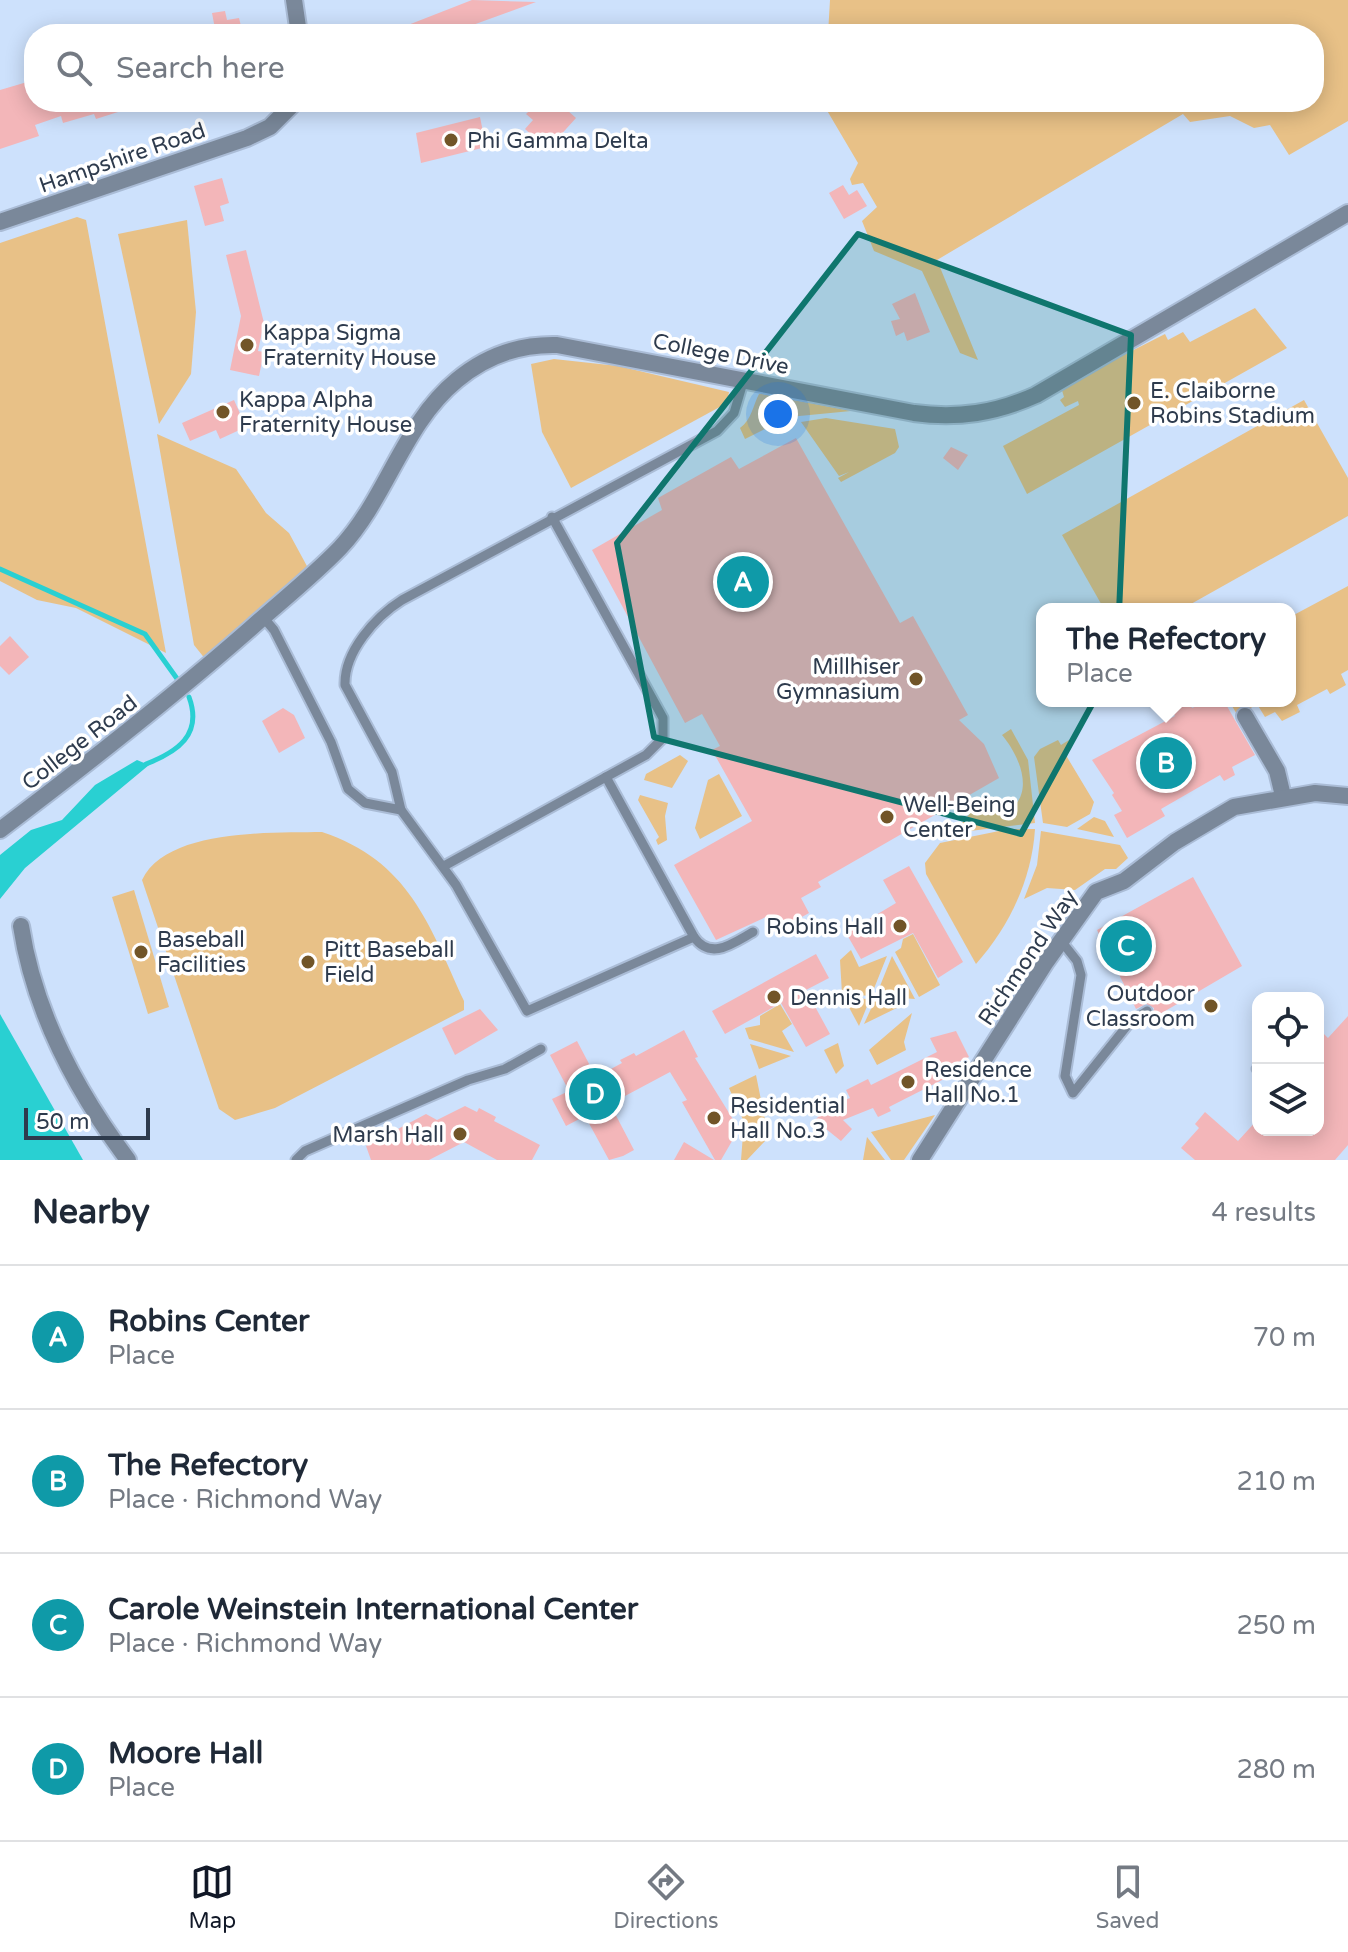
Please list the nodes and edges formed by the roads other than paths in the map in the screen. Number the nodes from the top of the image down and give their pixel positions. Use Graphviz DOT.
graph roads {
  1 [pos="294,0"];
  2 [pos="298,24"];
  3 [pos="285,112"];
  4 [pos="1348,213"];
  5 [pos="0,222"];
  6 [pos="744,379"];
  7 [pos="552,517"];
  8 [pos="263,617"];
  9 [pos="183,687"];
  10 [pos="1245,716"];
  11 [pos="606,777"];
  12 [pos="1283,796"];
  13 [pos="1348,796"];
  14 [pos="401,810"];
  15 [pos="0,830"];
  16 [pos="444,866"];
  17 [pos="21,926"];
  18 [pos="753,932"];
  19 [pos="694,937"];
  20 [pos="1062,942"];
  21 [pos="1147,1011"];
  22 [pos="541,1049"];
  23 [pos="128,1160"];
  24 [pos="296,1160"];
  25 [pos="920,1160"];
  1 -- 2 [label="street"];
  3 -- 5 [label="street, Hampshire Road"];
  4 -- 6 [label="street, College Drive"];
  6 -- 7 [label="lane"];
  6 -- 8 [label="street, College Drive"];
  7 -- 11 [label="lane"];
  7 -- 14 [label="lane"];
  8 -- 9 [label="street, College Drive"];
  8 -- 14 [label="lane"];
  9 -- 15 [label="street, College Road"];
  10 -- 12 [label="street"];
  11 -- 16 [label="lane"];
  11 -- 19 [label="lane"];
  12 -- 13 [label="street, Richmond Way"];
  12 -- 20 [label="street, Richmond Way"];
  14 -- 16 [label="lane"];
  16 -- 19 [label="lane"];
  17 -- 23 [label="street"];
  18 -- 19 [label="lane"];
  20 -- 21 [label="lane"];
  20 -- 25 [label="street, Richmond Way"];
  22 -- 24 [label="lane"];
}
